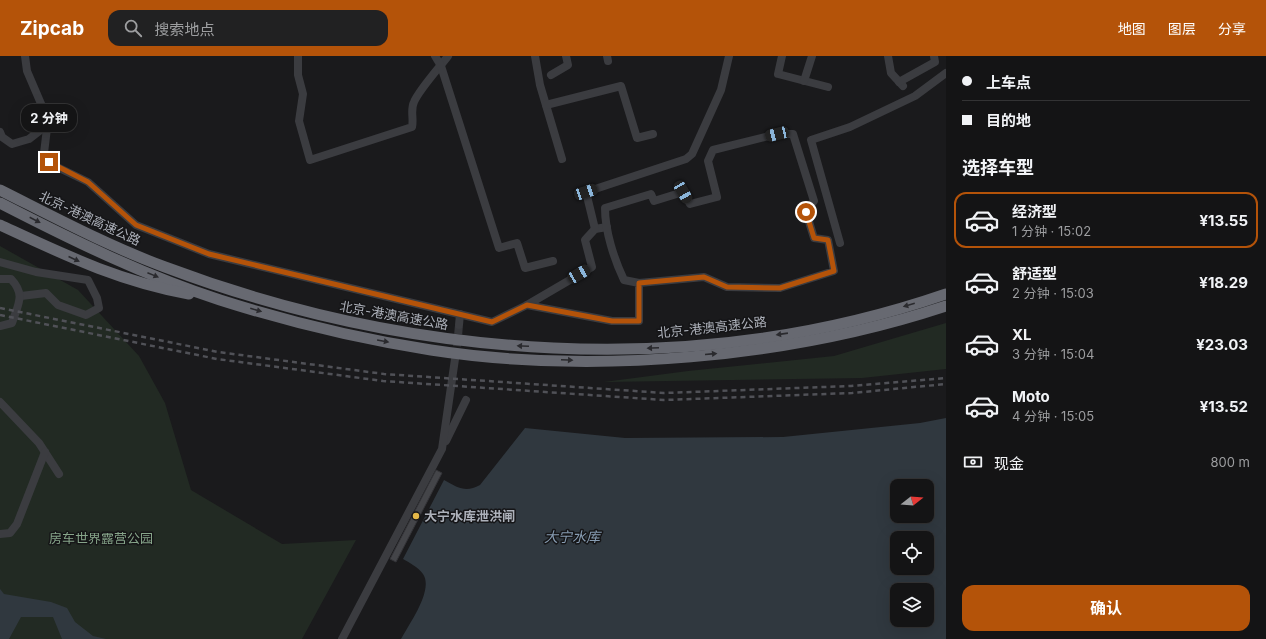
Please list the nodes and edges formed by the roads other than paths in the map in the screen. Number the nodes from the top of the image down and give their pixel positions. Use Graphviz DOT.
graph roads {
  1 [pos="24,56"];
  2 [pos="298,56"];
  3 [pos="435,56"];
  4 [pos="448,56"];
  5 [pos="535,56"];
  6 [pos="566,56"];
  7 [pos="729,56"];
  8 [pos="782,56"];
  9 [pos="812,56"];
  10 [pos="888,56"];
  11 [pos="934,56"];
  12 [pos="440,66"];
  13 [pos="946,73"];
  14 [pos="551,75"];
  15 [pos="804,81"];
  16 [pos="828,86"];
  17 [pos="546,105"];
  18 [pos="47,125"];
  19 [pos="0,132"];
  20 [pos="653,134"];
  21 [pos="562,159"];
  22 [pos="0,190"];
  23 [pos="0,203"];
  24 [pos="0,225"];
  25 [pos="607,227"];
  26 [pos="595,229"];
  27 [pos="840,243"];
  28 [pos="553,260"];
  29 [pos="0,262"];
  30 [pos="0,279"];
  31 [pos="639,283"];
  32 [pos="946,294"];
  33 [pos="21,296"];
  34 [pos="219,299"];
  35 [pos="527,305"];
  36 [pos="946,306"];
  37 [pos="460,314"];
  38 [pos="459,325"];
  39 [pos="0,326"];
  40 [pos="455,359"];
  41 [pos="466,400"];
  42 [pos="0,402"];
  43 [pos="442,449"];
  44 [pos="45,452"];
  45 [pos="59,474"];
  46 [pos="0,534"];
  47 [pos="342,639"];
  1 -- 18 [label="street"];
  2 -- 12 [label="street"];
  3 -- 12 [label="street"];
  4 -- 12 [label="street"];
  5 -- 17 [label="street"];
  6 -- 14 [label="street"];
  7 -- 26 [label="street"];
  8 -- 15 [label="street"];
  9 -- 15 [label="street"];
  10 -- 11 [label="street"];
  12 -- 28 [label="street"];
  13 -- 27 [label="street"];
  15 -- 16 [label="street"];
  17 -- 20 [label="street"];
  17 -- 21 [label="street"];
  18 -- 19 [label="street"];
  18 -- 37 [label="street"];
  32 -- 22 [label="highway, 北京-港澳高速公路, one-way"];
  23 -- 34 [label="highway, 北京-港澳高速公路, one-way"];
  24 -- 34 [label="highway, one-way"];
  25 -- 26 [label="street"];
  25 -- 31 [label="street"];
  25 -- 31 [label="street"];
  26 -- 35 [label="street"];
  29 -- 33 [label="street"];
  30 -- 33 [label="street"];
  31 -- 35 [label="street"];
  33 -- 39 [label="street"];
  34 -- 36 [label="highway, 北京-港澳高速公路, one-way"];
  35 -- 37 [label="street"];
  37 -- 38 [label="street"];
  40 -- 43 [label="street"];
  41 -- 43 [label="street"];
  42 -- 44 [label="street"];
  43 -- 47 [label="street"];
  44 -- 45 [label="street"];
  44 -- 46 [label="street"];
}
